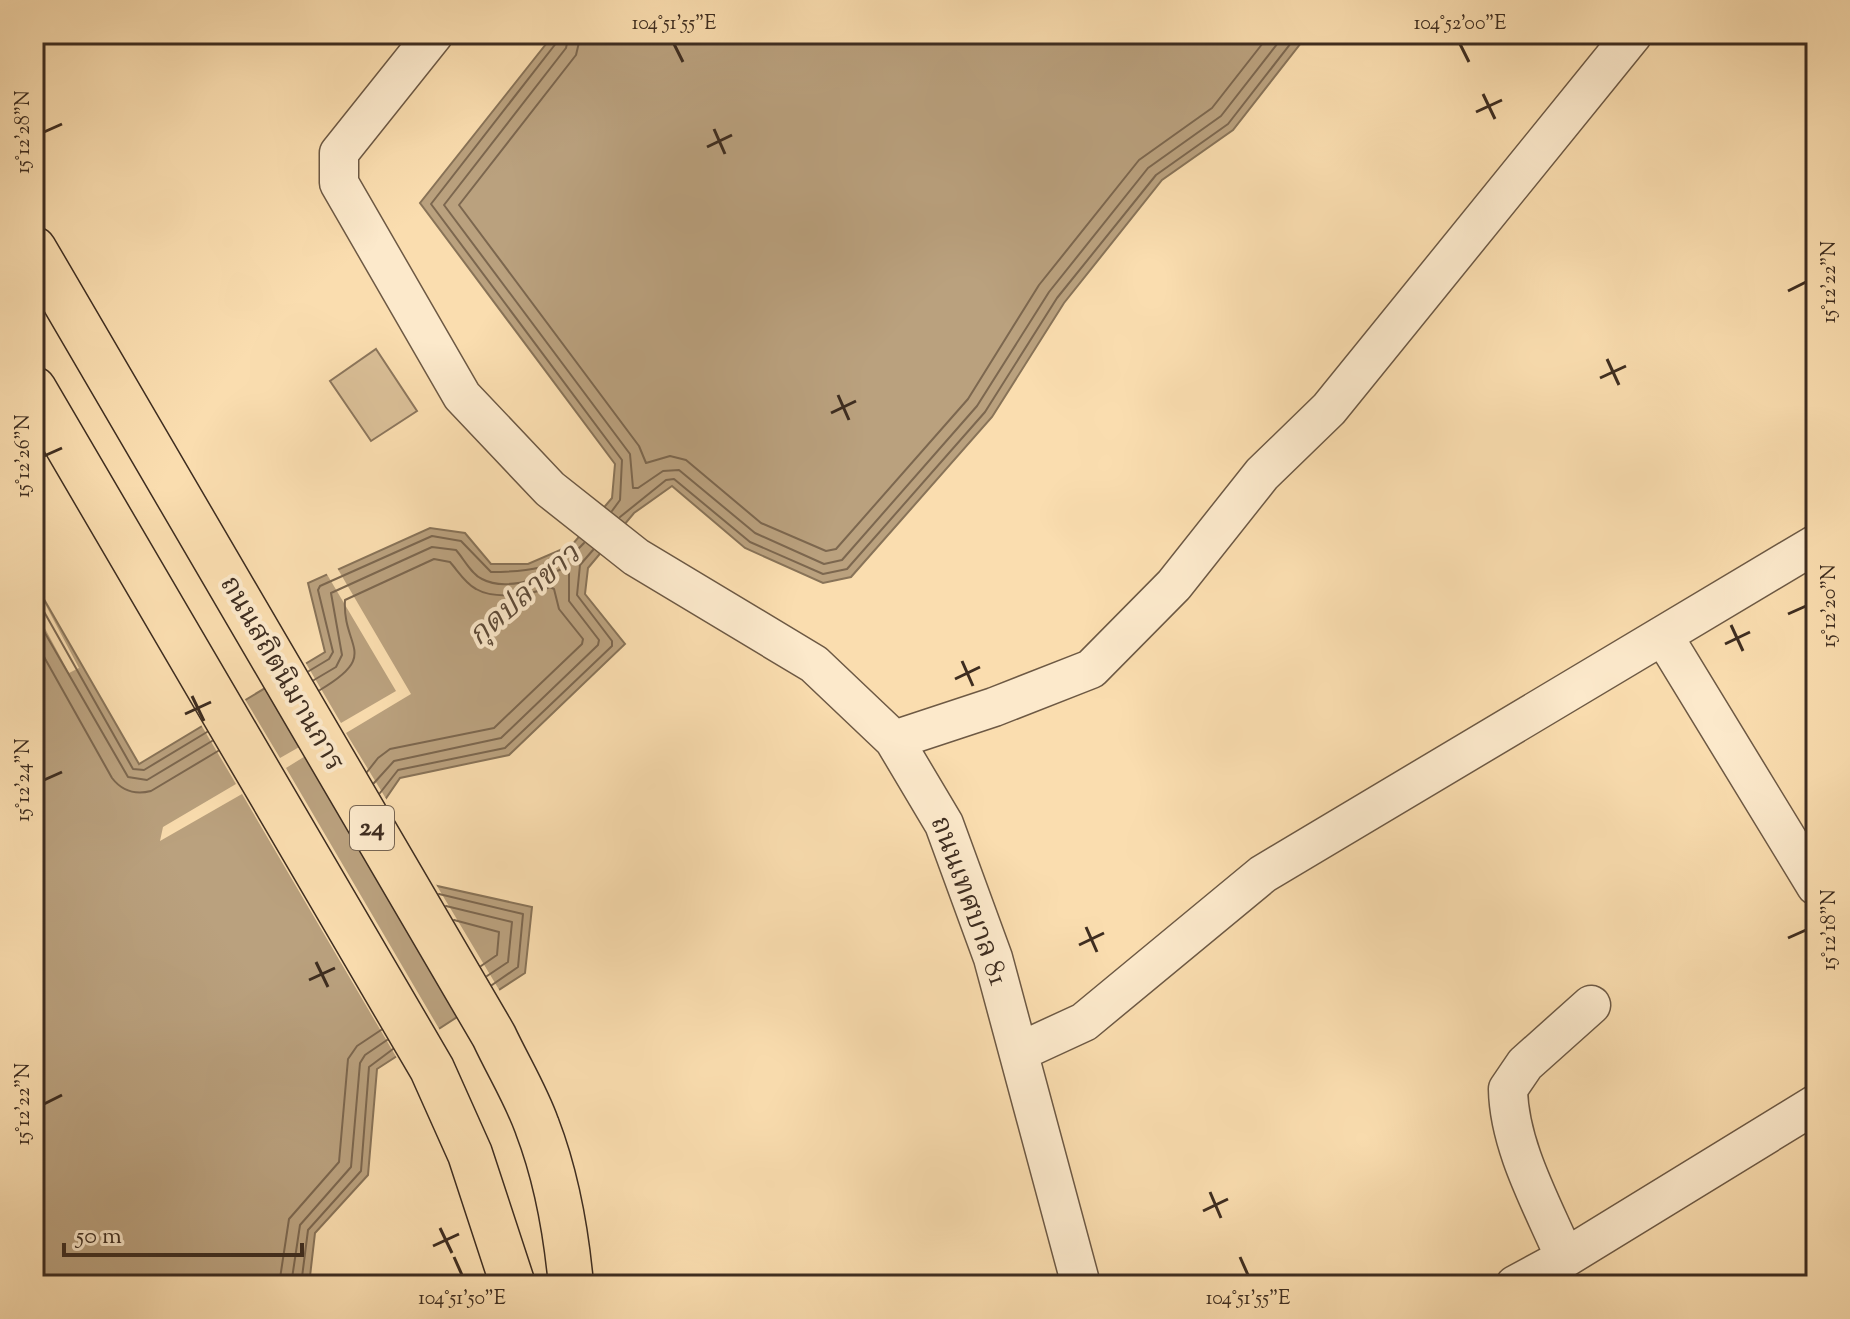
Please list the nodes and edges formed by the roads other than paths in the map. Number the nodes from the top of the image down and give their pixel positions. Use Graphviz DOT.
graph roads {
  1 [pos="434,34"];
  2 [pos="1633,34"];
  3 [pos="34,249"];
  4 [pos="39,407"];
  5 [pos="1816,544"];
  6 [pos="1664,637"];
  7 [pos="894,740"];
  8 [pos="1816,886"];
  9 [pos="1591,1005"];
  10 [pos="1019,1052"];
  11 [pos="1816,1104"];
  12 [pos="1565,1258"];
  13 [pos="513,1285"];
  14 [pos="571,1285"];
  15 [pos="1081,1285"];
  16 [pos="1515,1285"];
  1 -- 7 [label="street, ถนนเทศบาล 81"];
  2 -- 7 [label="street"];
  3 -- 14 [label="main road, ถนนสถิตนิมานการ / 24"];
  4 -- 13 [label="main road, 24"];
  5 -- 6 [label="street"];
  6 -- 8 [label="street"];
  6 -- 10 [label="street"];
  7 -- 10 [label="street, ถนนเทศบาล 81"];
  9 -- 12 [label="street"];
  10 -- 15 [label="street, ถนนเทศบาล 81"];
  11 -- 12 [label="street"];
  12 -- 16 [label="street"];
}
